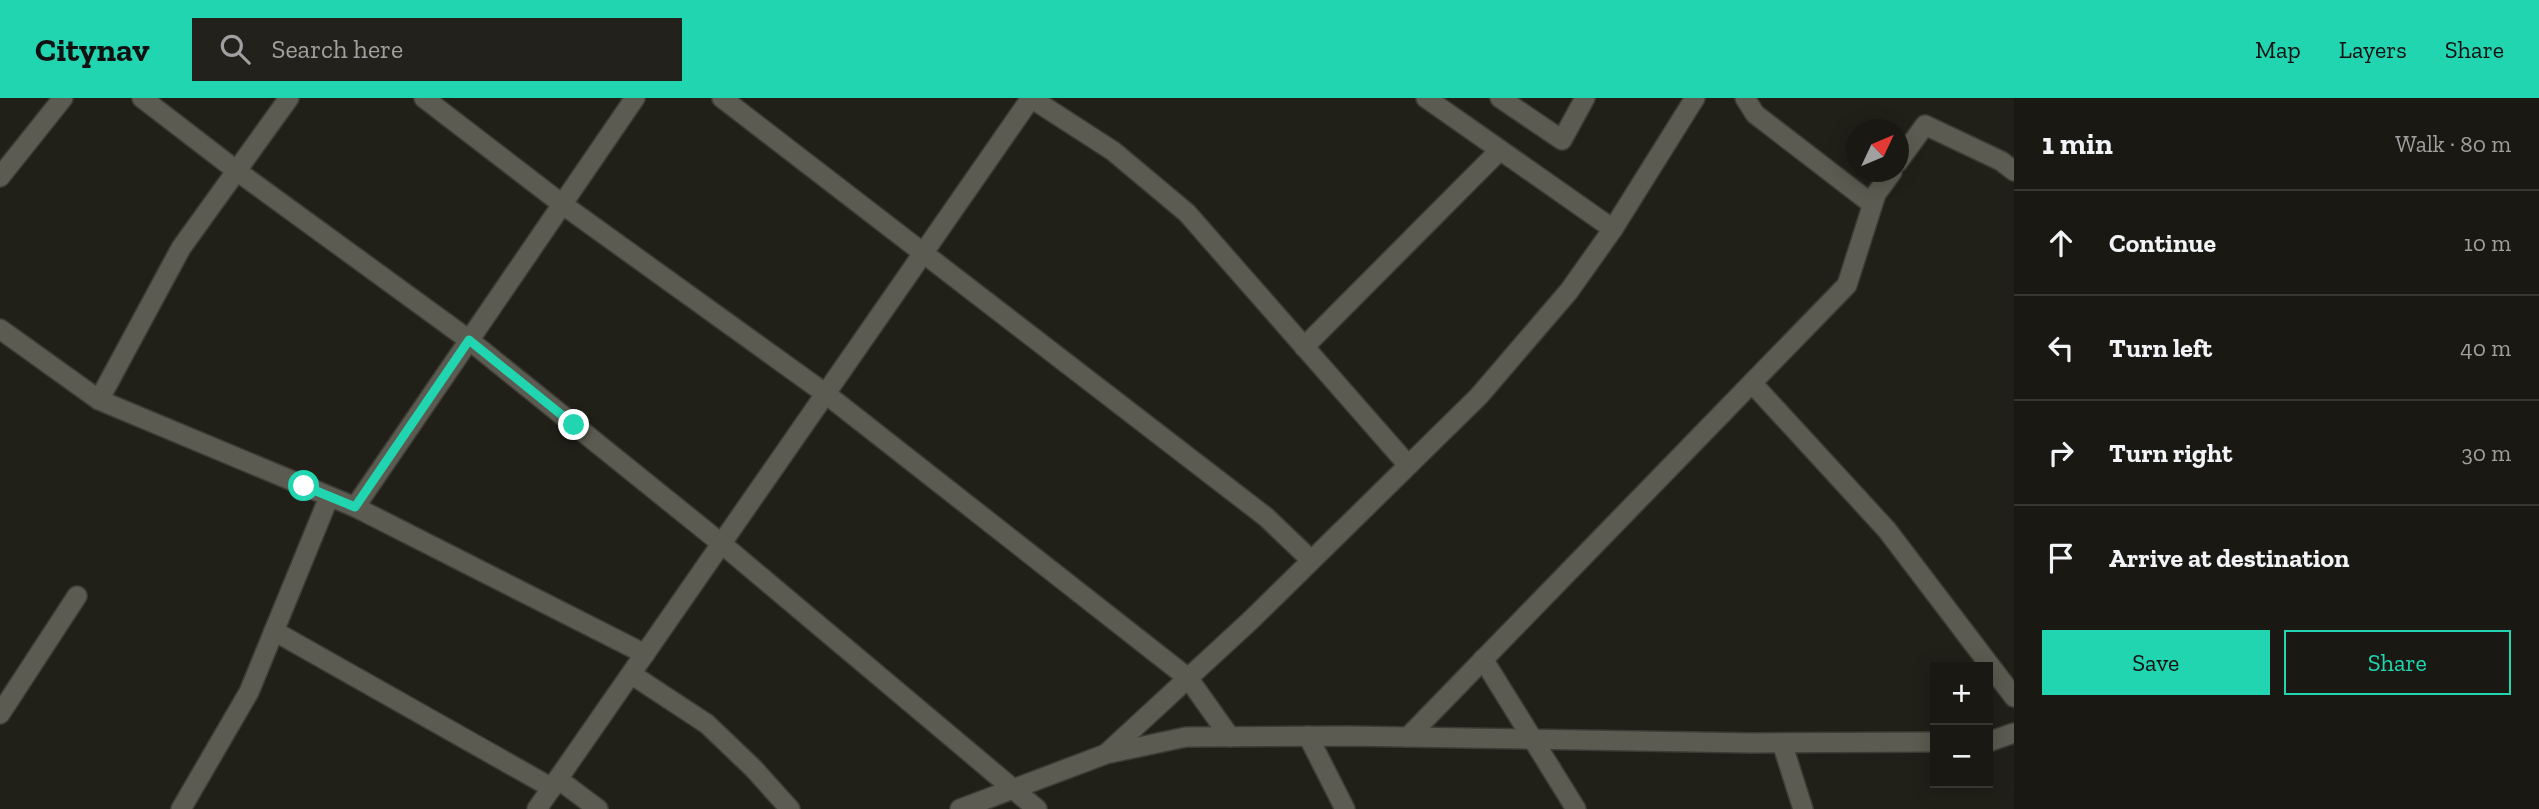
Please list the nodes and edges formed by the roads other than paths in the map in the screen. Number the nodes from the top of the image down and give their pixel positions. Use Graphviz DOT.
graph roads {
  1 [pos="63,98"];
  2 [pos="142,98"];
  3 [pos="289,98"];
  4 [pos="424,98"];
  5 [pos="635,98"];
  6 [pos="722,98"];
  7 [pos="1031,98"];
  8 [pos="1426,98"];
  9 [pos="1500,98"];
  10 [pos="1585,98"];
  11 [pos="1695,98"];
  12 [pos="1745,98"];
  13 [pos="1909,148"];
  14 [pos="1500,150"];
  15 [pos="237,171"];
  16 [pos="2014,171"];
  17 [pos="0,177"];
  18 [pos="1885,182"];
  19 [pos="562,204"];
  20 [pos="1872,204"];
  21 [pos="1613,229"];
  22 [pos="925,252"];
  23 [pos="0,329"];
  24 [pos="469,340"];
  25 [pos="1304,347"];
  26 [pos="1752,383"];
  27 [pos="826,394"];
  28 [pos="99,400"];
  29 [pos="1408,465"];
  30 [pos="329,497"];
  31 [pos="355,507"];
  32 [pos="722,544"];
  33 [pos="1311,561"];
  34 [pos="77,596"];
  35 [pos="274,631"];
  36 [pos="645,654"];
  37 [pos="1483,659"];
  38 [pos="631,674"];
  39 [pos="1188,678"];
  40 [pos="2014,697"];
  41 [pos="0,714"];
  42 [pos="2014,733"];
  43 [pos="1308,736"];
  44 [pos="1230,737"];
  45 [pos="1408,737"];
  46 [pos="1533,740"];
  47 [pos="1993,740"];
  48 [pos="1930,742"];
  49 [pos="1782,743"];
  50 [pos="1106,754"];
  51 [pos="555,784"];
  52 [pos="1013,789"];
  53 [pos="181,809"];
  54 [pos="537,809"];
  55 [pos="598,809"];
  56 [pos="790,809"];
  57 [pos="960,809"];
  58 [pos="1037,809"];
  59 [pos="1345,809"];
  60 [pos="1576,809"];
  61 [pos="1803,809"];
  1 -- 17 [label="street"];
  2 -- 15 [label="street"];
  3 -- 15 [label="street"];
  4 -- 19 [label="street"];
  5 -- 19 [label="street"];
  6 -- 22 [label="street"];
  7 -- 22 [label="street"];
  7 -- 25 [label="street"];
  8 -- 14 [label="street"];
  9 -- 10 [label="street"];
  11 -- 21 [label="street"];
  12 -- 20 [label="street"];
  13 -- 16 [label="street"];
  14 -- 21 [label="street"];
  14 -- 25 [label="street"];
  15 -- 24 [label="street"];
  15 -- 28 [label="street"];
  18 -- 20 [label="street"];
  19 -- 24 [label="street"];
  19 -- 27 [label="street"];
  20 -- 26 [label="street"];
  21 -- 29 [label="street"];
  22 -- 27 [label="street"];
  22 -- 33 [label="street"];
  23 -- 28 [label="street"];
  24 -- 31 [label="street"];
  24 -- 32 [label="street"];
  25 -- 29 [label="street"];
  26 -- 37 [label="street"];
  26 -- 40 [label="street"];
  27 -- 32 [label="street"];
  27 -- 39 [label="street"];
  28 -- 30 [label="street"];
  29 -- 33 [label="street"];
  30 -- 31 [label="street"];
  30 -- 35 [label="street"];
  31 -- 36 [label="street"];
  32 -- 36 [label="street"];
  32 -- 52 [label="street"];
  33 -- 39 [label="street"];
  34 -- 41 [label="street"];
  35 -- 51 [label="street"];
  35 -- 53 [label="street"];
  36 -- 38 [label="street"];
  37 -- 45 [label="street"];
  37 -- 46 [label="street"];
  38 -- 51 [label="street"];
  38 -- 56 [label="street"];
  39 -- 44 [label="street"];
  39 -- 50 [label="street"];
  42 -- 47 [label="street"];
  43 -- 44 [label="street"];
  43 -- 45 [label="street"];
  43 -- 59 [label="street"];
  44 -- 50 [label="street"];
  45 -- 46 [label="street"];
  46 -- 49 [label="street"];
  46 -- 60 [label="street"];
  48 -- 49 [label="street"];
  49 -- 61 [label="street"];
  50 -- 52 [label="street"];
  51 -- 54 [label="street"];
  51 -- 55 [label="street"];
  52 -- 57 [label="street"];
  52 -- 58 [label="street"];
}
